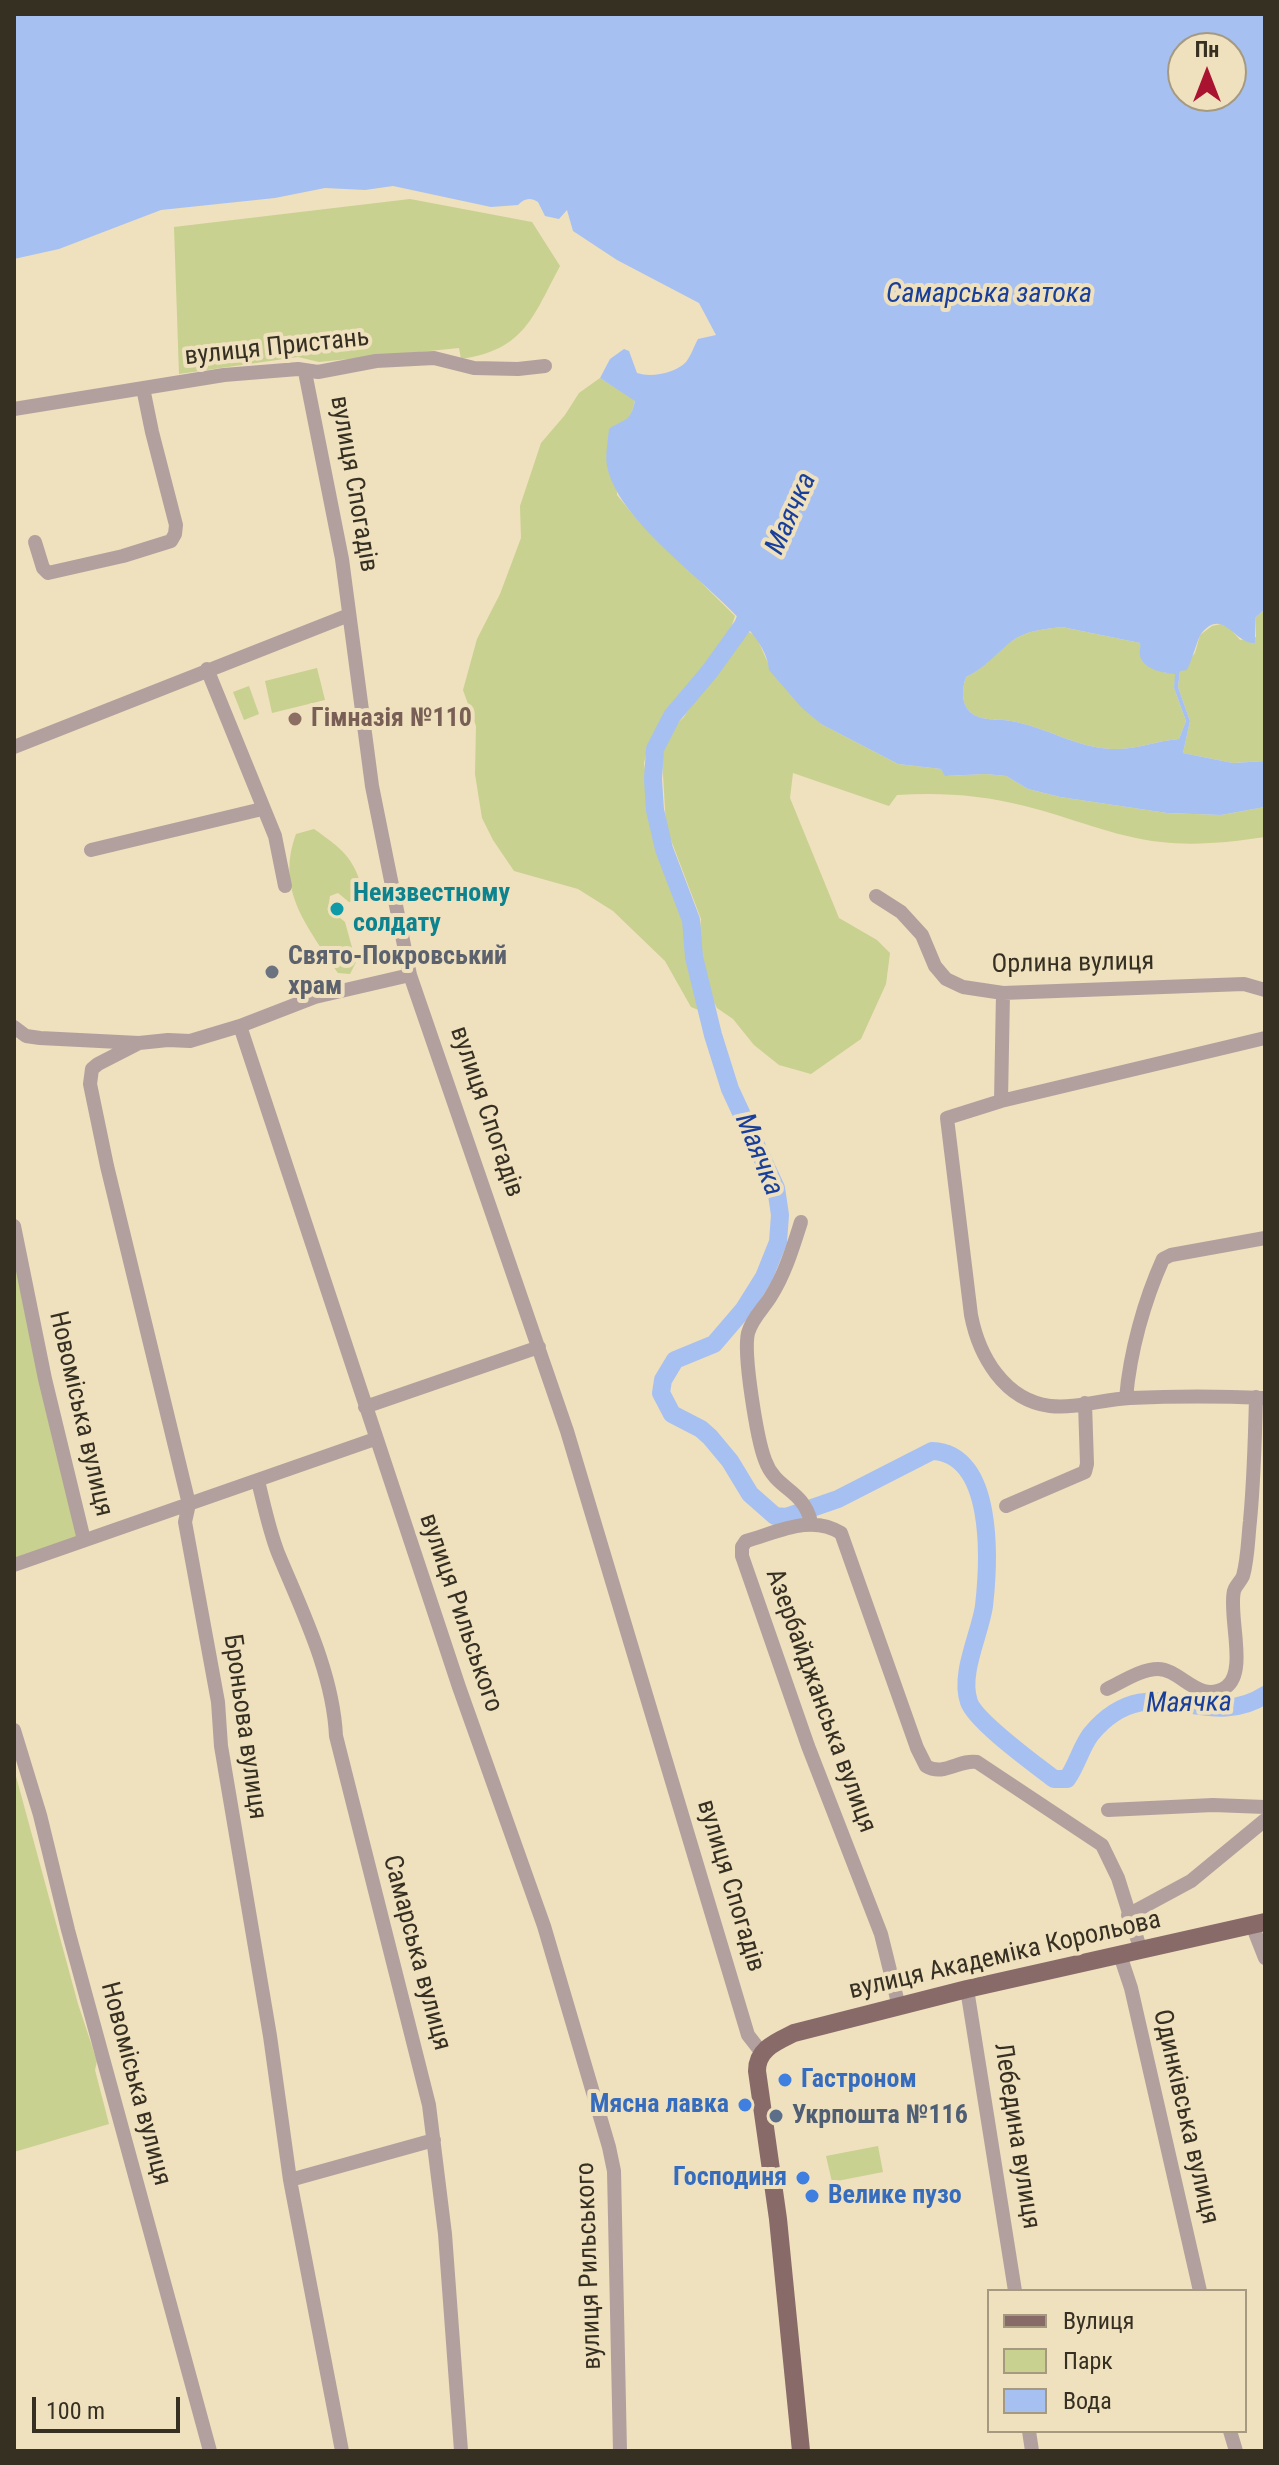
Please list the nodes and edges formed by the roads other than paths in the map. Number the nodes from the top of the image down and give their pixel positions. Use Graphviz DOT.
graph roads {
  1 [pos="545,366"];
  2 [pos="305,372"];
  3 [pos="143,388"];
  4 [pos="14,409"];
  5 [pos="35,542"];
  6 [pos="349,615"];
  7 [pos="207,669"];
  8 [pos="14,747"];
  9 [pos="262,809"];
  10 [pos="91,850"];
  11 [pos="285,886"];
  12 [pos="876,896"];
  13 [pos="410,975"];
  14 [pos="1265,990"];
  15 [pos="1003,993"];
  16 [pos="240,1026"];
  17 [pos="14,1027"];
  18 [pos="1265,1038"];
  19 [pos="139,1043"];
  20 [pos="1001,1101"];
  21 [pos="801,1222"];
  22 [pos="14,1226"];
  23 [pos="1265,1238"];
  24 [pos="539,1347"];
  25 [pos="1261,1397"];
  26 [pos="1126,1398"];
  27 [pos="1085,1403"];
  28 [pos="365,1407"];
  29 [pos="375,1439"];
  30 [pos="258,1481"];
  31 [pos="189,1504"];
  32 [pos="1006,1506"];
  33 [pos="808,1513"];
  34 [pos="84,1540"];
  35 [pos="14,1565"];
  36 [pos="1107,1689"];
  37 [pos="14,1730"];
  38 [pos="1265,1807"];
  39 [pos="1108,1810"];
  40 [pos="1265,1820"];
  41 [pos="1128,1915"];
  42 [pos="1258,1924"];
  43 [pos="1141,1951"];
  44 [pos="1120,1955"];
  45 [pos="1265,1958"];
  46 [pos="967,1989"];
  47 [pos="899,2007"];
  48 [pos="762,2053"];
  49 [pos="434,2140"];
  50 [pos="290,2180"];
  51 [pos="1015,2289"];
  52 [pos="1200,2289"];
  53 [pos="210,2451"];
  54 [pos="342,2451"];
  55 [pos="461,2451"];
  56 [pos="620,2451"];
  57 [pos="801,2451"];
  1 -- 2 [label="street, вулиця Пристань"];
  2 -- 3 [label="street, вулиця Пристань"];
  2 -- 6 [label="street, вулиця Спогадів"];
  3 -- 4 [label="street, вулиця Пристань"];
  3 -- 5 [label="street"];
  6 -- 7 [label="street"];
  6 -- 13 [label="street, вулиця Спогадів"];
  7 -- 8 [label="street"];
  7 -- 9 [label="street"];
  9 -- 10 [label="street"];
  9 -- 11 [label="street"];
  12 -- 15 [label="street, Орлина вулиця"];
  13 -- 16 [label="street"];
  13 -- 24 [label="street, вулиця Спогадів"];
  14 -- 15 [label="street, Орлина вулиця"];
  15 -- 20 [label="street"];
  16 -- 19 [label="street"];
  16 -- 28 [label="street, вулиця Рильського"];
  17 -- 19 [label="street"];
  18 -- 20 [label="street"];
  19 -- 31 [label="street, Броньова вулиця"];
  20 -- 27 [label="street"];
  21 -- 33 [label="street"];
  22 -- 34 [label="street, Новоміська вулиця"];
  23 -- 26 [label="street"];
  24 -- 28 [label="street"];
  24 -- 48 [label="street, вулиця Спогадів"];
  25 -- 26 [label="street"];
  25 -- 36 [label="street"];
  26 -- 27 [label="street"];
  27 -- 32 [label="street"];
  28 -- 29 [label="street, вулиця Рильського"];
  29 -- 30 [label="street"];
  29 -- 56 [label="street, вулиця Рильського"];
  30 -- 31 [label="street"];
  30 -- 49 [label="street, Самарська вулиця"];
  31 -- 34 [label="street"];
  31 -- 50 [label="street, Броньова вулиця"];
  33 -- 41 [label="street"];
  33 -- 47 [label="street, Азербайджанська вулиця"];
  34 -- 35 [label="street, Новоміська вулиця"];
  37 -- 53 [label="street, Новоміська вулиця"];
  38 -- 39 [label="street"];
  40 -- 41 [label="street"];
  41 -- 43 [label="street"];
  42 -- 43 [label="main road, вулиця Академіка Корольова"];
  42 -- 45 [label="street"];
  43 -- 44 [label="main road, вулиця Академіка Корольова"];
  44 -- 46 [label="main road, вулиця Академіка Корольова"];
  44 -- 52 [label="street, Одинківська вулиця"];
  46 -- 47 [label="main road, вулиця Академіка Корольова"];
  46 -- 51 [label="street, Лебедина вулиця"];
  47 -- 48 [label="main road, вулиця Академіка Корольова"];
  48 -- 57 [label="main road"];
  49 -- 50 [label="street"];
  49 -- 55 [label="street, Самарська вулиця"];
  50 -- 54 [label="street, Броньова вулиця"];
}
